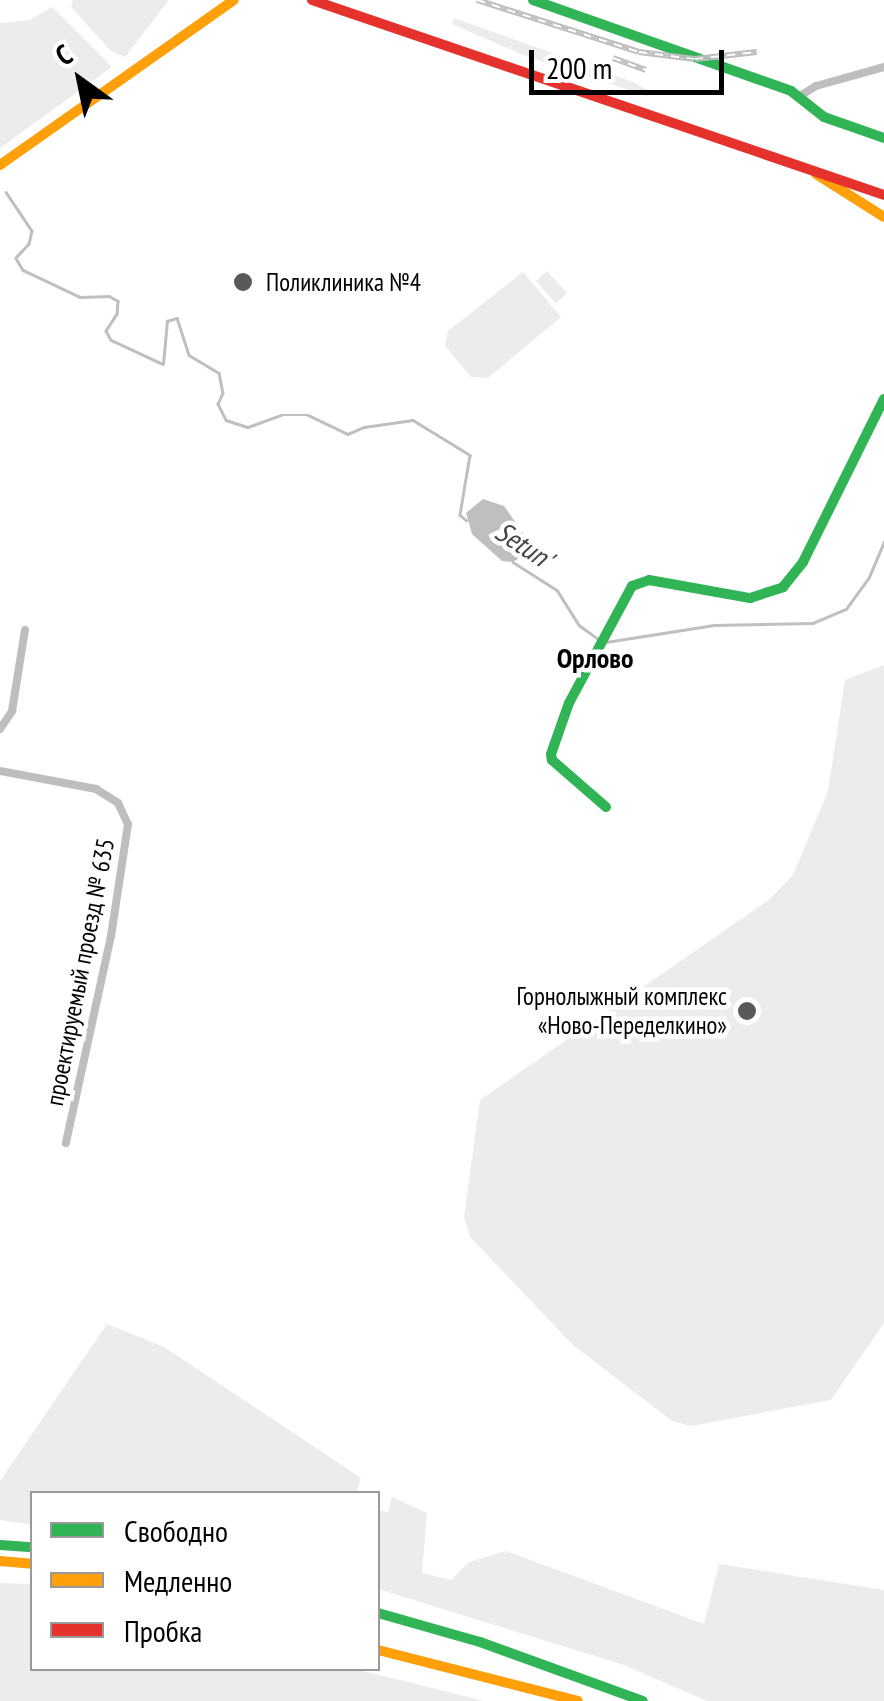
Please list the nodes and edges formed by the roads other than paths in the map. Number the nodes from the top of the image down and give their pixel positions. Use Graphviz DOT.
graph roads {
  1 [pos="234,0"];
  2 [pos="312,0"];
  3 [pos="533,0"];
  4 [pos="884,66"];
  5 [pos="800,96"];
  6 [pos="884,138"];
  7 [pos="0,165"];
  8 [pos="807,168"];
  9 [pos="884,196"];
  10 [pos="884,217"];
  11 [pos="884,399"];
  12 [pos="25,630"];
  13 [pos="0,729"];
  14 [pos="0,771"];
  15 [pos="606,807"];
  16 [pos="66,1142"];
  17 [pos="0,1544"];
  18 [pos="30,1547"];
  19 [pos="0,1561"];
  20 [pos="30,1564"];
  21 [pos="380,1614"];
  22 [pos="380,1651"];
  23 [pos="578,1701"];
  24 [pos="643,1701"];
  1 -- 7 [label="main road"];
  2 -- 8 [label="main road"];
  3 -- 5 [label="main road"];
  4 -- 5 [label="street"];
  5 -- 6 [label="main road"];
  8 -- 9 [label="main road"];
  8 -- 10 [label="main road"];
  11 -- 15 [label="main road"];
  12 -- 13 [label="street"];
  14 -- 16 [label="street, проектируемый проезд № 635"];
  17 -- 18 [label="main road"];
  19 -- 20 [label="main road"];
  21 -- 24 [label="main road"];
  22 -- 23 [label="main road"];
}
